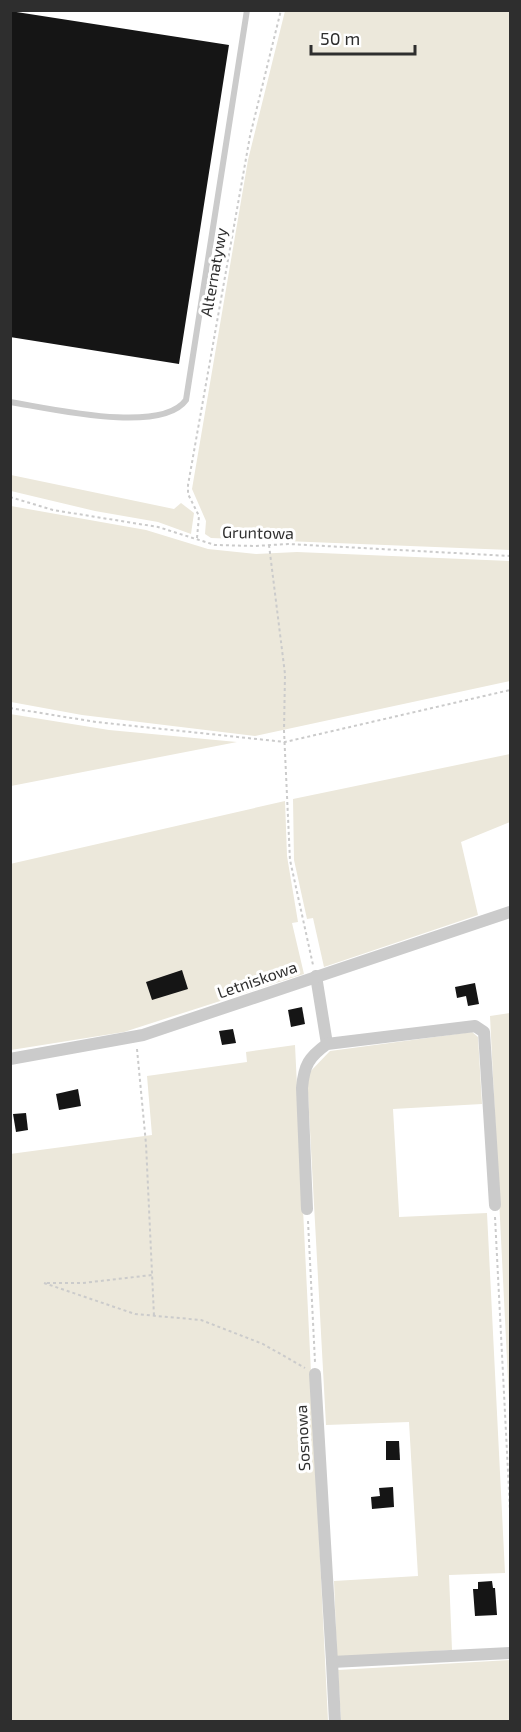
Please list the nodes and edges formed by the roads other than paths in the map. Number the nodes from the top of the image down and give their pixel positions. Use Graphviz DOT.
graph roads {
  1 [pos="247,10"];
  2 [pos="10,402"];
  3 [pos="510,912"];
  4 [pos="315,976"];
  5 [pos="327,1044"];
  6 [pos="10,1059"];
  7 [pos="495,1205"];
  8 [pos="308,1209"];
  9 [pos="315,1374"];
  10 [pos="510,1653"];
  11 [pos="332,1662"];
  12 [pos="335,1722"];
  1 -- 2 [label="lane"];
  3 -- 4 [label="street, Letniskowa"];
  4 -- 5 [label="street"];
  4 -- 6 [label="street, Letniskowa"];
  5 -- 7 [label="street"];
  5 -- 8 [label="street"];
  9 -- 11 [label="street, Sosnowa"];
  10 -- 11 [label="street"];
  11 -- 12 [label="street, Sosnowa"];
}
